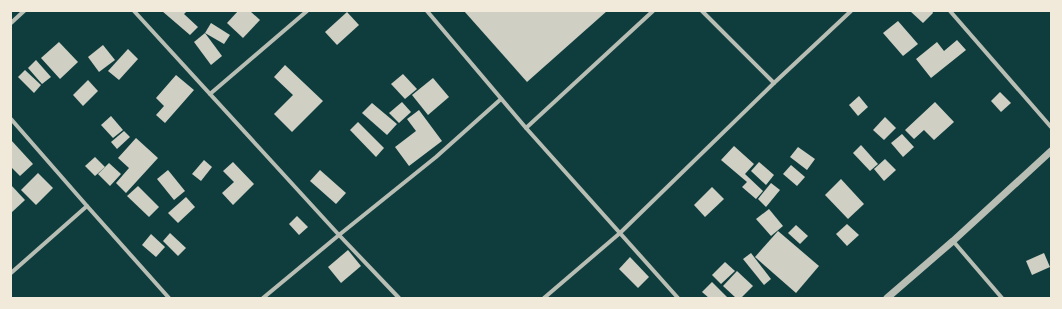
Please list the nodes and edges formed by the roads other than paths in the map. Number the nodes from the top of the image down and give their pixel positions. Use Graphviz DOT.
graph roads {
  1 [pos="24,11"];
  2 [pos="134,11"];
  3 [pos="307,11"];
  4 [pos="427,11"];
  5 [pos="653,11"];
  6 [pos="702,11"];
  7 [pos="851,11"];
  8 [pos="950,11"];
  9 [pos="11,23"];
  10 [pos="774,83"];
  11 [pos="210,94"];
  12 [pos="501,99"];
  13 [pos="11,119"];
  14 [pos="1051,127"];
  15 [pos="526,128"];
  16 [pos="1051,151"];
  17 [pos="87,206"];
  18 [pos="620,233"];
  19 [pos="339,235"];
  20 [pos="953,241"];
  21 [pos="11,274"];
  22 [pos="169,298"];
  23 [pos="263,298"];
  24 [pos="399,298"];
  25 [pos="544,298"];
  26 [pos="678,298"];
  27 [pos="887,298"];
  28 [pos="1002,298"];
  1 -- 9 [label="street"];
  2 -- 11 [label="street"];
  3 -- 11 [label="street"];
  4 -- 12 [label="street"];
  5 -- 15 [label="street"];
  6 -- 10 [label="street"];
  7 -- 10 [label="street"];
  8 -- 14 [label="street"];
  10 -- 18 [label="street"];
  11 -- 19 [label="street"];
  12 -- 15 [label="street"];
  12 -- 19 [label="street"];
  13 -- 17 [label="street"];
  15 -- 18 [label="street"];
  16 -- 20 [label="street"];
  17 -- 21 [label="street"];
  17 -- 22 [label="street"];
  18 -- 25 [label="street"];
  18 -- 26 [label="street"];
  19 -- 23 [label="street"];
  19 -- 24 [label="street"];
  20 -- 27 [label="street"];
  20 -- 28 [label="street"];
}
